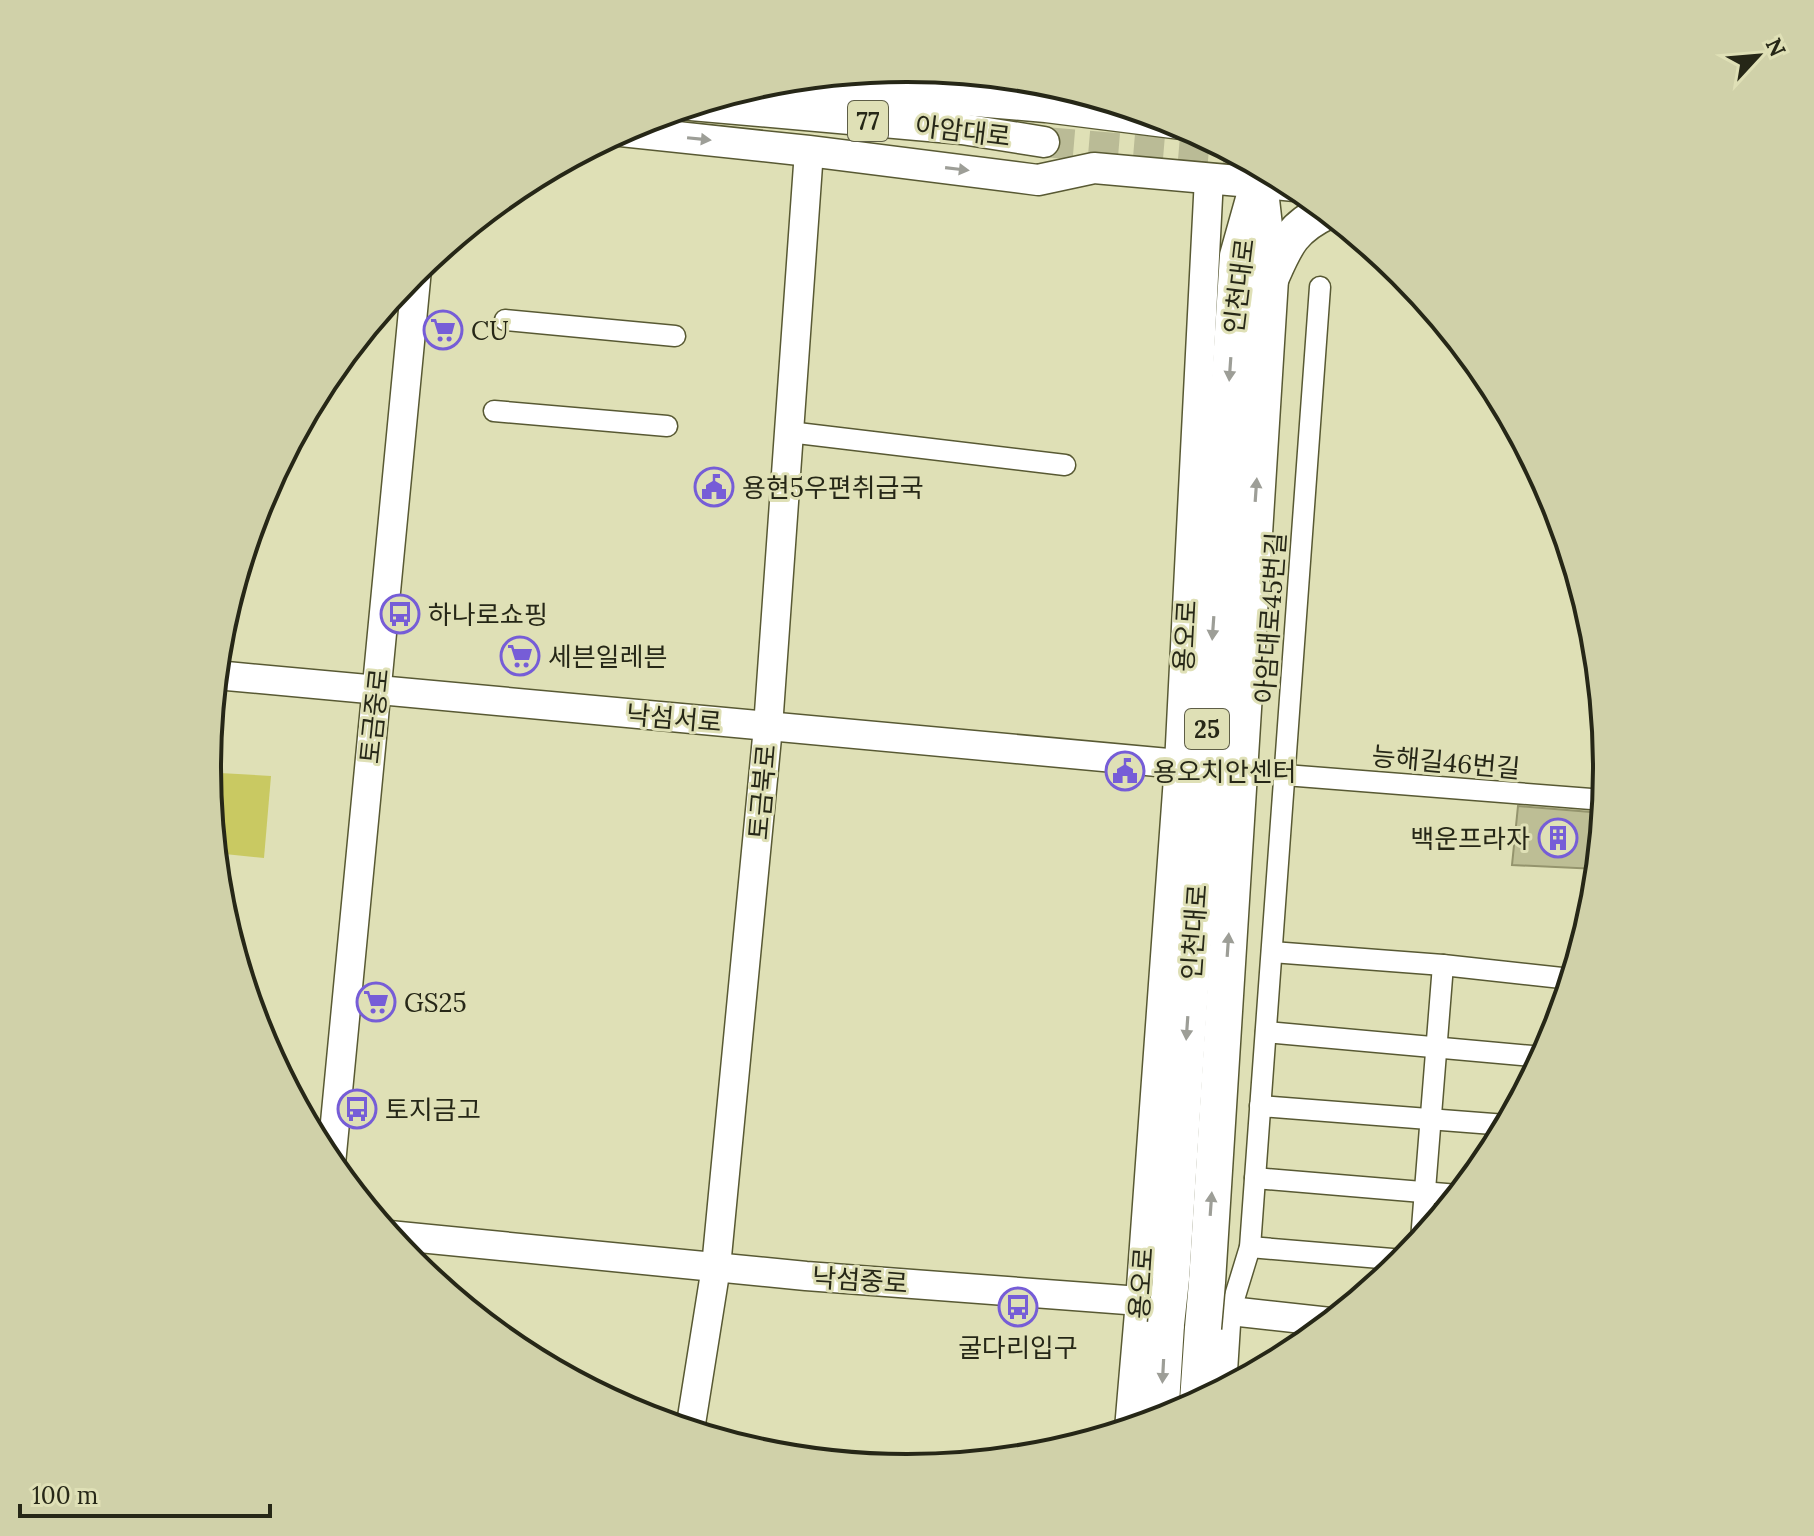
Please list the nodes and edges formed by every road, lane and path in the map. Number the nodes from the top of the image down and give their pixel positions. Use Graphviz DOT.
graph roads {
  1 [pos="819,88"];
  2 [pos="1046,107"];
  3 [pos="720,108"];
  4 [pos="1112,113"];
  5 [pos="645,134"];
  6 [pos="1044,142"];
  7 [pos="809,151"];
  8 [pos="1252,175"];
  9 [pos="1209,178"];
  10 [pos="1038,180"];
  11 [pos="1259,180"];
  12 [pos="1261,181"];
  13 [pos="1316,218"];
  14 [pos="1270,279"];
  15 [pos="1320,287"];
  16 [pos="415,291"];
  17 [pos="505,320"];
  18 [pos="675,336"];
  19 [pos="494,411"];
  20 [pos="667,426"];
  21 [pos="789,432"];
  22 [pos="1065,465"];
  23 [pos="227,676"];
  24 [pos="376,688"];
  25 [pos="768,727"];
  26 [pos="1179,764"];
  27 [pos="1285,775"];
  28 [pos="1592,799"];
  29 [pos="1272,952"];
  30 [pos="1443,965"];
  31 [pos="1560,978"];
  32 [pos="1266,1032"];
  33 [pos="1436,1047"];
  34 [pos="1529,1056"];
  35 [pos="1260,1106"];
  36 [pos="1431,1119"];
  37 [pos="1493,1124"];
  38 [pos="333,1143"];
  39 [pos="1255,1178"];
  40 [pos="1425,1192"];
  41 [pos="1445,1194"];
  42 [pos="1423,1220"];
  43 [pos="407,1237"];
  44 [pos="1250,1247"];
  45 [pos="1386,1258"];
  46 [pos="716,1267"];
  47 [pos="1153,1312"];
  48 [pos="1217,1319"];
  49 [pos="1311,1322"];
  50 [pos="1224,1375"];
  51 [pos="1201,1387"];
  52 [pos="1159,1406"];
  53 [pos="1132,1417"];
  54 [pos="692,1420"];
  1 -- 2 [label="main road"];
  2 -- 4 [label="main road"];
  2 -- 10 [label="main road"];
  3 -- 6 [label="main road, 아암대로 / 77"];
  5 -- 7 [label="main road, one-way"];
  7 -- 10 [label="main road, one-way"];
  7 -- 21 [label="street, 토금북로"];
  8 -- 9 [label="main road"];
  9 -- 10 [label="main road"];
  9 -- 26 [label="street, 용오로"];
  11 -- 47 [label="highway, 인천대로 / 25, one-way, bridge"];
  12 -- 14 [label="highway, 인천대로 / 25"];
  13 -- 14 [label="highway"];
  48 -- 14 [label="highway, 인천대로 / 25, one-way, bridge"];
  15 -- 27 [label="street, 아암대로45번길"];
  16 -- 24 [label="street, 토금중로"];
  17 -- 18 [label="street"];
  19 -- 20 [label="street"];
  21 -- 22 [label="street"];
  21 -- 25 [label="street, 토금북로"];
  23 -- 24 [label="street, 낙섬서로"];
  24 -- 25 [label="street, 낙섬서로"];
  24 -- 38 [label="street, 토금중로"];
  25 -- 26 [label="street, 낙섬서로"];
  25 -- 46 [label="street, 토금북로"];
  26 -- 47 [label="street, 용오로"];
  27 -- 28 [label="street, 능해길46번길"];
  27 -- 29 [label="street, 아암대로45번길"];
  29 -- 30 [label="street"];
  29 -- 32 [label="street, 아암대로45번길"];
  30 -- 31 [label="street"];
  30 -- 33 [label="street"];
  32 -- 33 [label="street"];
  32 -- 35 [label="street, 아암대로45번길"];
  33 -- 34 [label="street"];
  33 -- 36 [label="street"];
  35 -- 36 [label="street"];
  35 -- 39 [label="street, 아암대로45번길"];
  36 -- 37 [label="street"];
  36 -- 40 [label="street"];
  39 -- 40 [label="street"];
  39 -- 44 [label="street, 아암대로45번길"];
  40 -- 41 [label="street"];
  40 -- 42 [label="street"];
  43 -- 46 [label="street, 낙섬중로"];
  44 -- 45 [label="street"];
  44 -- 48 [label="street, 아암대로45번길"];
  46 -- 47 [label="street, 낙섬중로"];
  46 -- 54 [label="street, 토금북로"];
  47 -- 48 [label="street, 낙섬중로"];
  47 -- 52 [label="highway, 인천대로 / 25, one-way"];
  47 -- 53 [label="street, 용오로"];
  48 -- 49 [label="street, 낙섬중로"];
  48 -- 50 [label="street, 아암대로45번길"];
  48 -- 51 [label="highway, 인천대로 / 25"];
}
